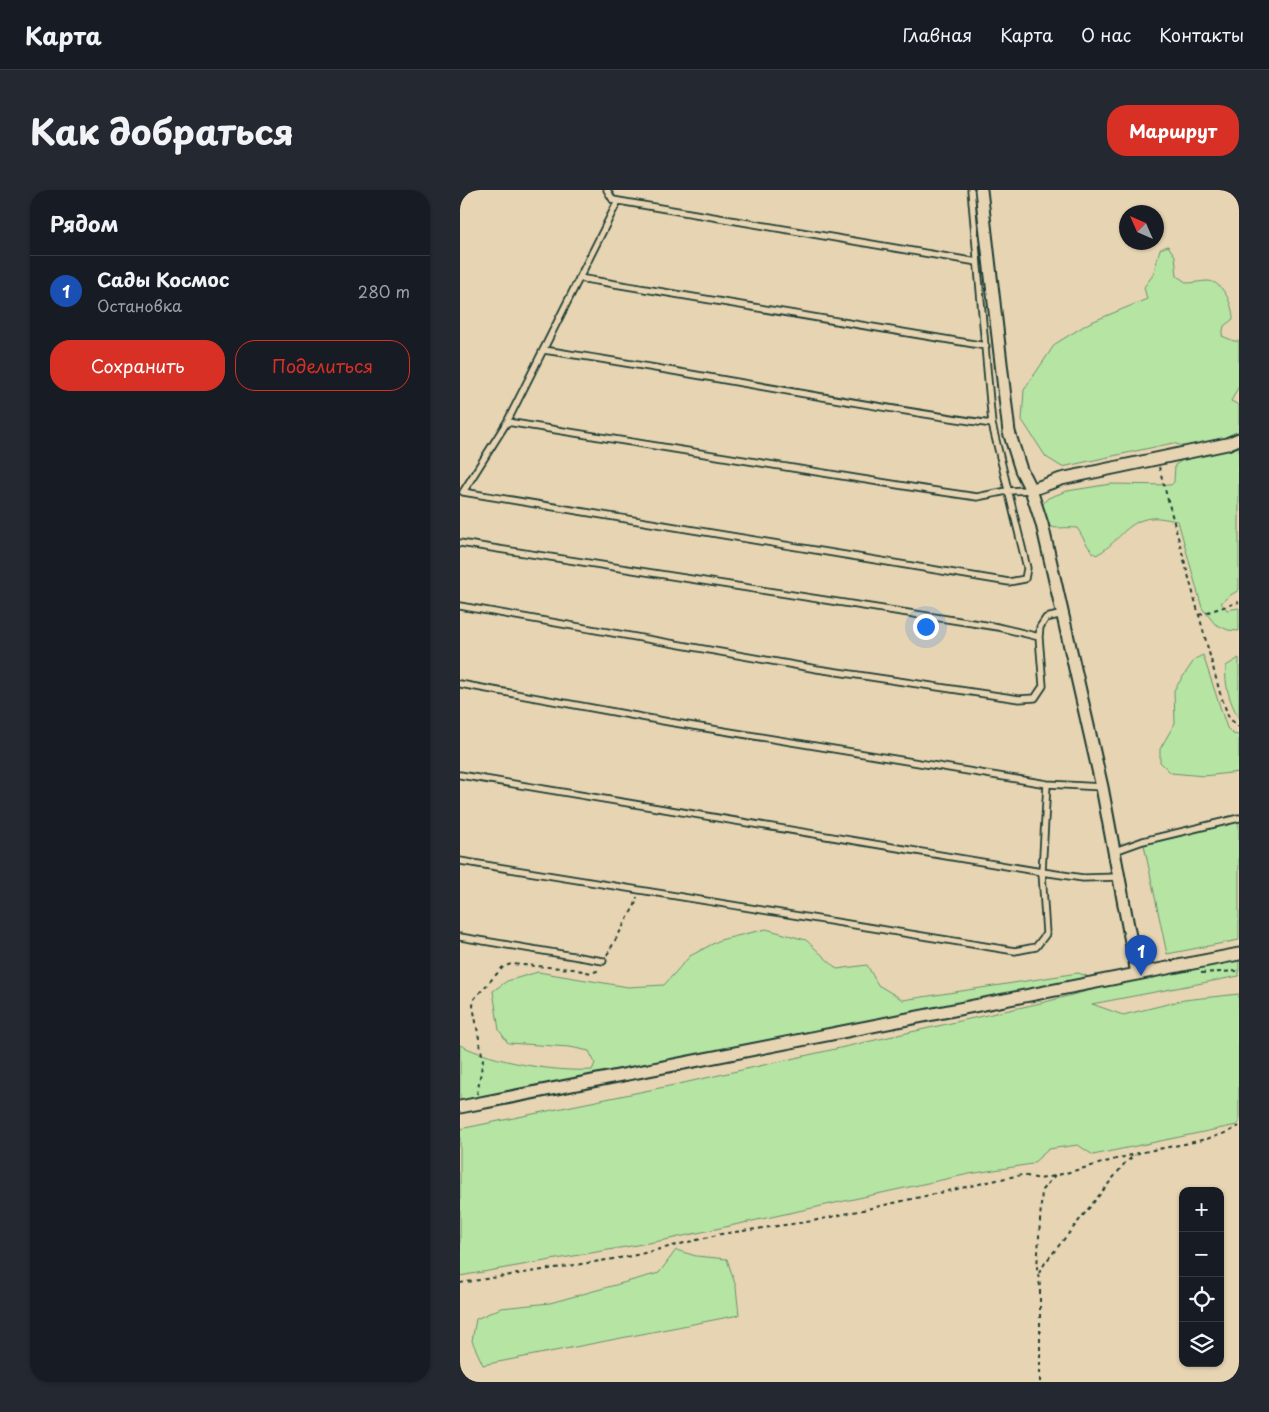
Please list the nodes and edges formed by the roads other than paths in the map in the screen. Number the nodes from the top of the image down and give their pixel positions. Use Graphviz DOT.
graph roads {
  1 [pos="607,190"];
  2 [pos="971,190"];
  3 [pos="981,190"];
  4 [pos="618,201"];
  5 [pos="977,262"];
  6 [pos="579,278"];
  7 [pos="986,346"];
  8 [pos="543,350"];
  9 [pos="507,422"];
  10 [pos="992,424"];
  11 [pos="1239,439"];
  12 [pos="1031,490"];
  13 [pos="1007,491"];
  14 [pos="462,495"];
  15 [pos="460,543"];
  16 [pos="460,606"];
  17 [pos="1063,614"];
  18 [pos="1039,637"];
  19 [pos="460,684"];
  20 [pos="460,775"];
  21 [pos="1047,784"];
  22 [pos="1102,787"];
  23 [pos="1239,818"];
  24 [pos="1114,851"];
  25 [pos="460,861"];
  26 [pos="1042,872"];
  27 [pos="1120,877"];
  28 [pos="460,937"];
  29 [pos="1239,954"];
  30 [pos="603,961"];
  31 [pos="1137,974"];
  32 [pos="460,1107"];
  1 -- 4 [label="lane"];
  2 -- 5 [label="lane"];
  3 -- 12 [label="street"];
  4 -- 5 [label="lane"];
  4 -- 6 [label="lane"];
  5 -- 7 [label="lane"];
  6 -- 7 [label="lane"];
  6 -- 8 [label="lane"];
  7 -- 10 [label="lane"];
  8 -- 9 [label="lane"];
  8 -- 10 [label="lane"];
  9 -- 13 [label="lane"];
  9 -- 14 [label="lane"];
  10 -- 13 [label="lane"];
  11 -- 12 [label="street"];
  12 -- 13 [label="lane"];
  12 -- 17 [label="street"];
  13 -- 14 [label="lane"];
  15 -- 18 [label="lane"];
  16 -- 18 [label="lane"];
  17 -- 18 [label="lane"];
  17 -- 22 [label="street"];
  19 -- 21 [label="lane"];
  20 -- 26 [label="lane"];
  21 -- 22 [label="lane"];
  21 -- 26 [label="lane"];
  22 -- 24 [label="street"];
  23 -- 24 [label="lane"];
  24 -- 27 [label="street"];
  25 -- 26 [label="lane"];
  26 -- 27 [label="lane"];
  27 -- 31 [label="street"];
  28 -- 30 [label="lane"];
  29 -- 31 [label="street"];
  31 -- 32 [label="street"];
}
